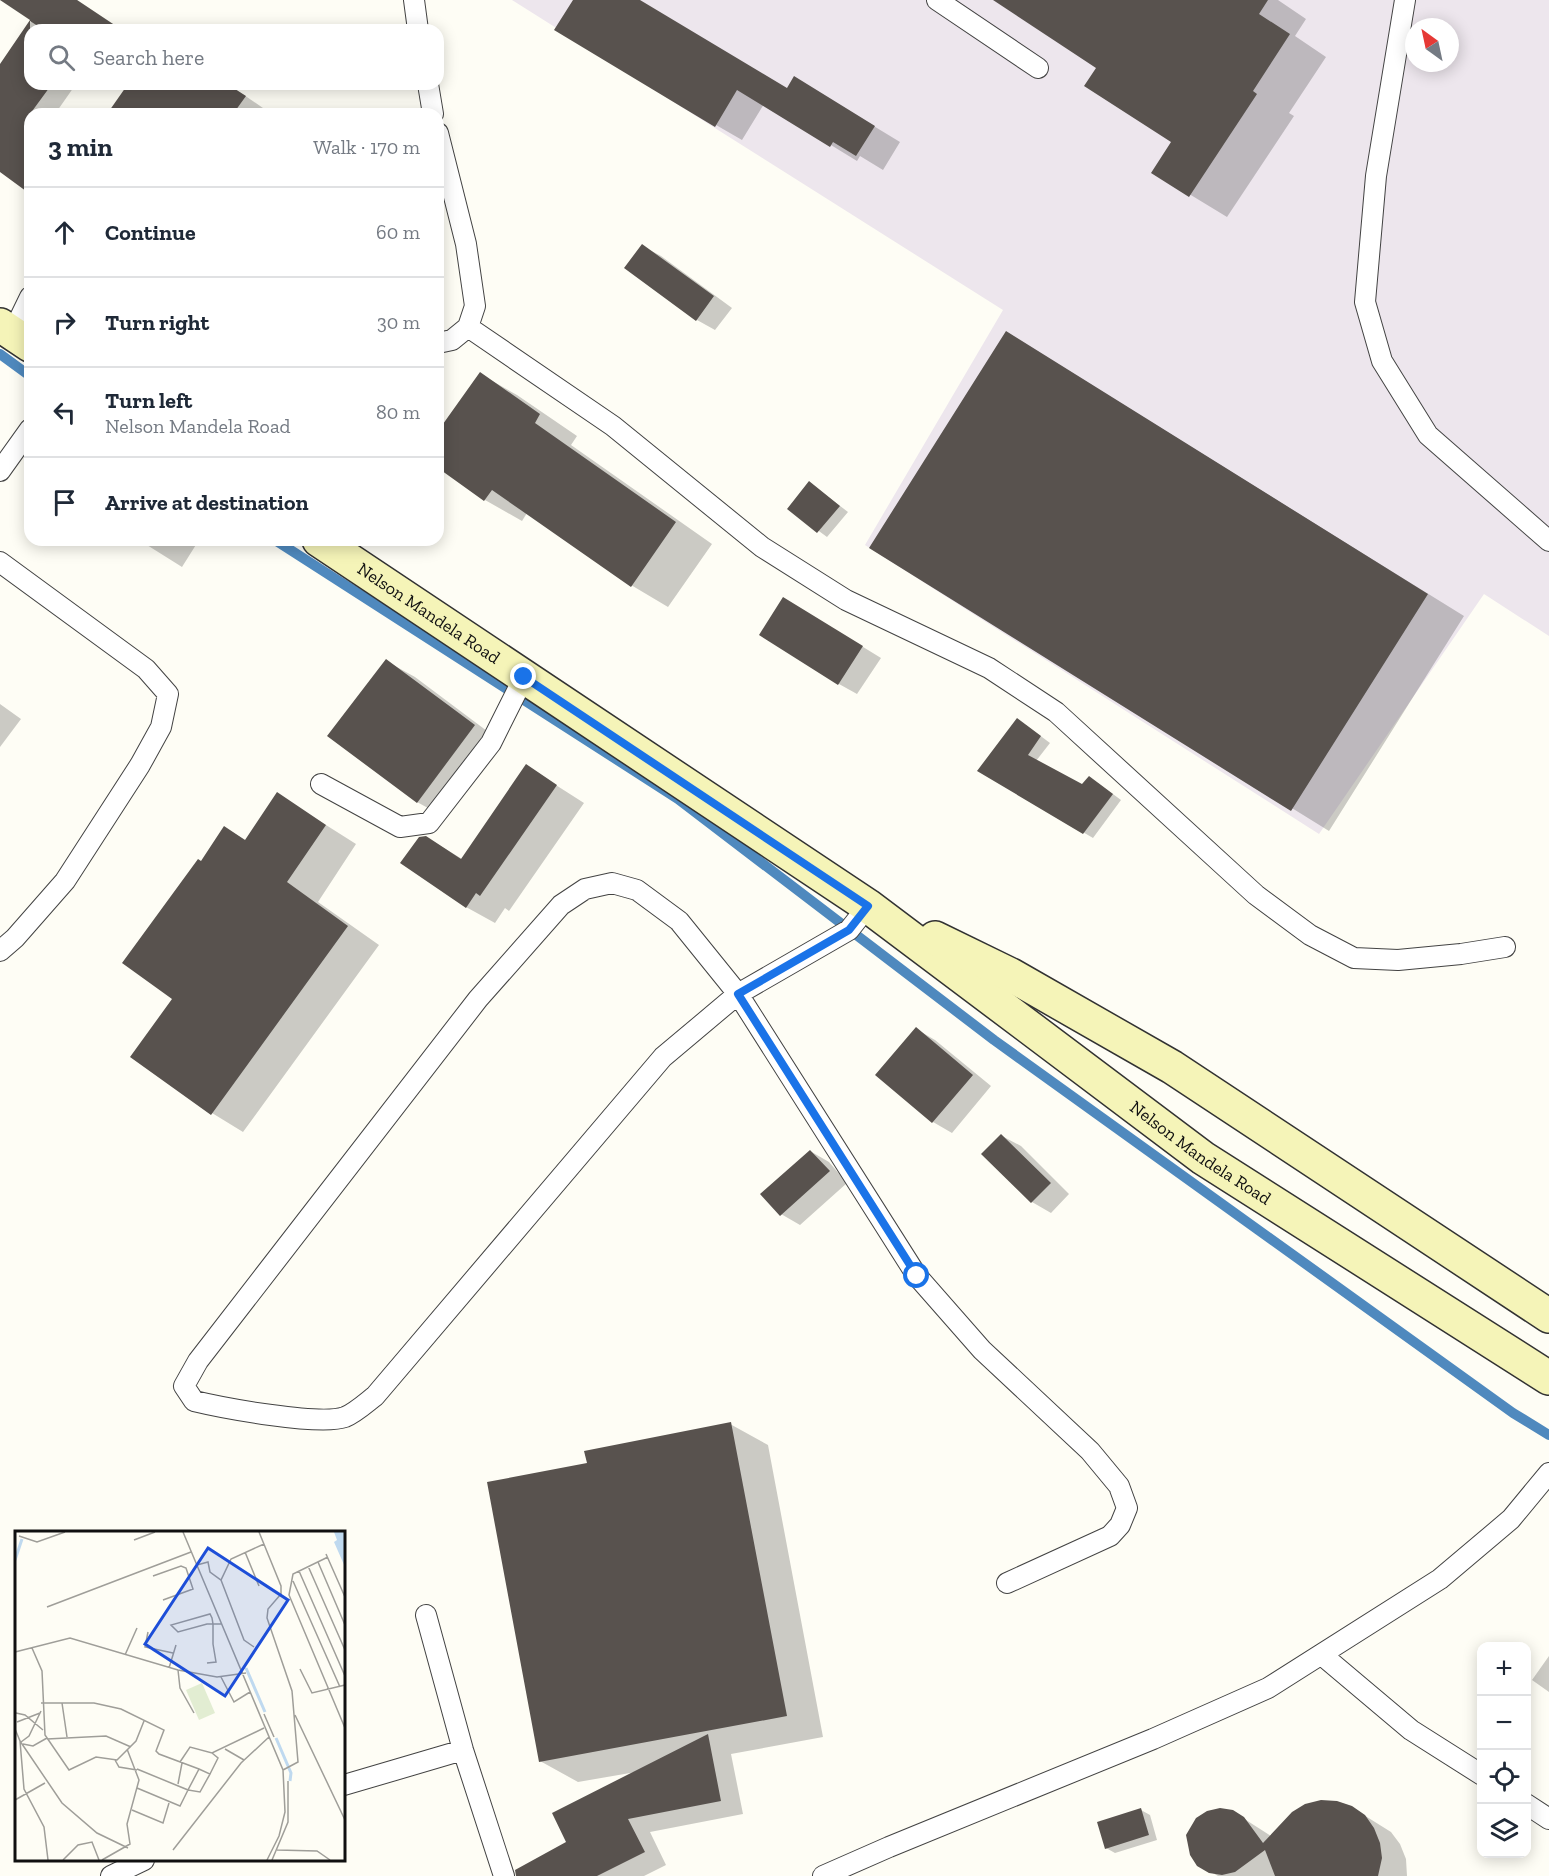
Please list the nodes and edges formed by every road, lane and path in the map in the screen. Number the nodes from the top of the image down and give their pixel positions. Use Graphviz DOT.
graph roads {
  1 [pos="414,0"];
  2 [pos="937,0"];
  3 [pos="1405,0"];
  4 [pos="417,24"];
  5 [pos="1038,68"];
  6 [pos="429,90"];
  7 [pos="432,108"];
  8 [pos="444,157"];
  9 [pos="24,311"];
  10 [pos="468,327"];
  11 [pos="14,335"];
  12 [pos="444,341"];
  13 [pos="24,437"];
  14 [pos="0,471"];
  15 [pos="1549,541"];
  16 [pos="328,546"];
  17 [pos="0,562"];
  18 [pos="524,677"];
  19 [pos="321,784"];
  20 [pos="868,906"];
  21 [pos="1505,947"];
  22 [pos="0,951"];
  23 [pos="738,994"];
  24 [pos="1549,1316"];
  25 [pos="1549,1378"];
  26 [pos="1549,1473"];
  27 [pos="1007,1583"];
  28 [pos="426,1616"];
  29 [pos="1322,1655"];
  30 [pos="463,1750"];
  31 [pos="1477,1772"];
  32 [pos="345,1785"];
  33 [pos="1531,1807"];
  34 [pos="1549,1819"];
  35 [pos="142,1861"];
  36 [pos="111,1876"];
  37 [pos="504,1876"];
  38 [pos="824,1876"];
  1 -- 4 [label="lane"];
  2 -- 5 [label="lane"];
  3 -- 15 [label="lane"];
  6 -- 7 [label="lane"];
  8 -- 10 [label="lane"];
  9 -- 11 [label="lane"];
  10 -- 12 [label="lane"];
  10 -- 21 [label="lane"];
  13 -- 14 [label="lane"];
  16 -- 18 [label="main road, Nelson Mandela Road"];
  17 -- 22 [label="lane"];
  18 -- 19 [label="lane"];
  18 -- 20 [label="main road, Nelson Mandela Road"];
  20 -- 23 [label="lane"];
  20 -- 24 [label="main road, Nelson Mandela Road"];
  20 -- 25 [label="main road, Nelson Mandela Road"];
  23 -- 23 [label="lane"];
  23 -- 27 [label="lane"];
  26 -- 29 [label="lane"];
  28 -- 30 [label="lane"];
  29 -- 31 [label="lane"];
  29 -- 38 [label="lane"];
  30 -- 32 [label="lane"];
  30 -- 37 [label="lane"];
  33 -- 34 [label="lane"];
  35 -- 36 [label="lane"];
}
